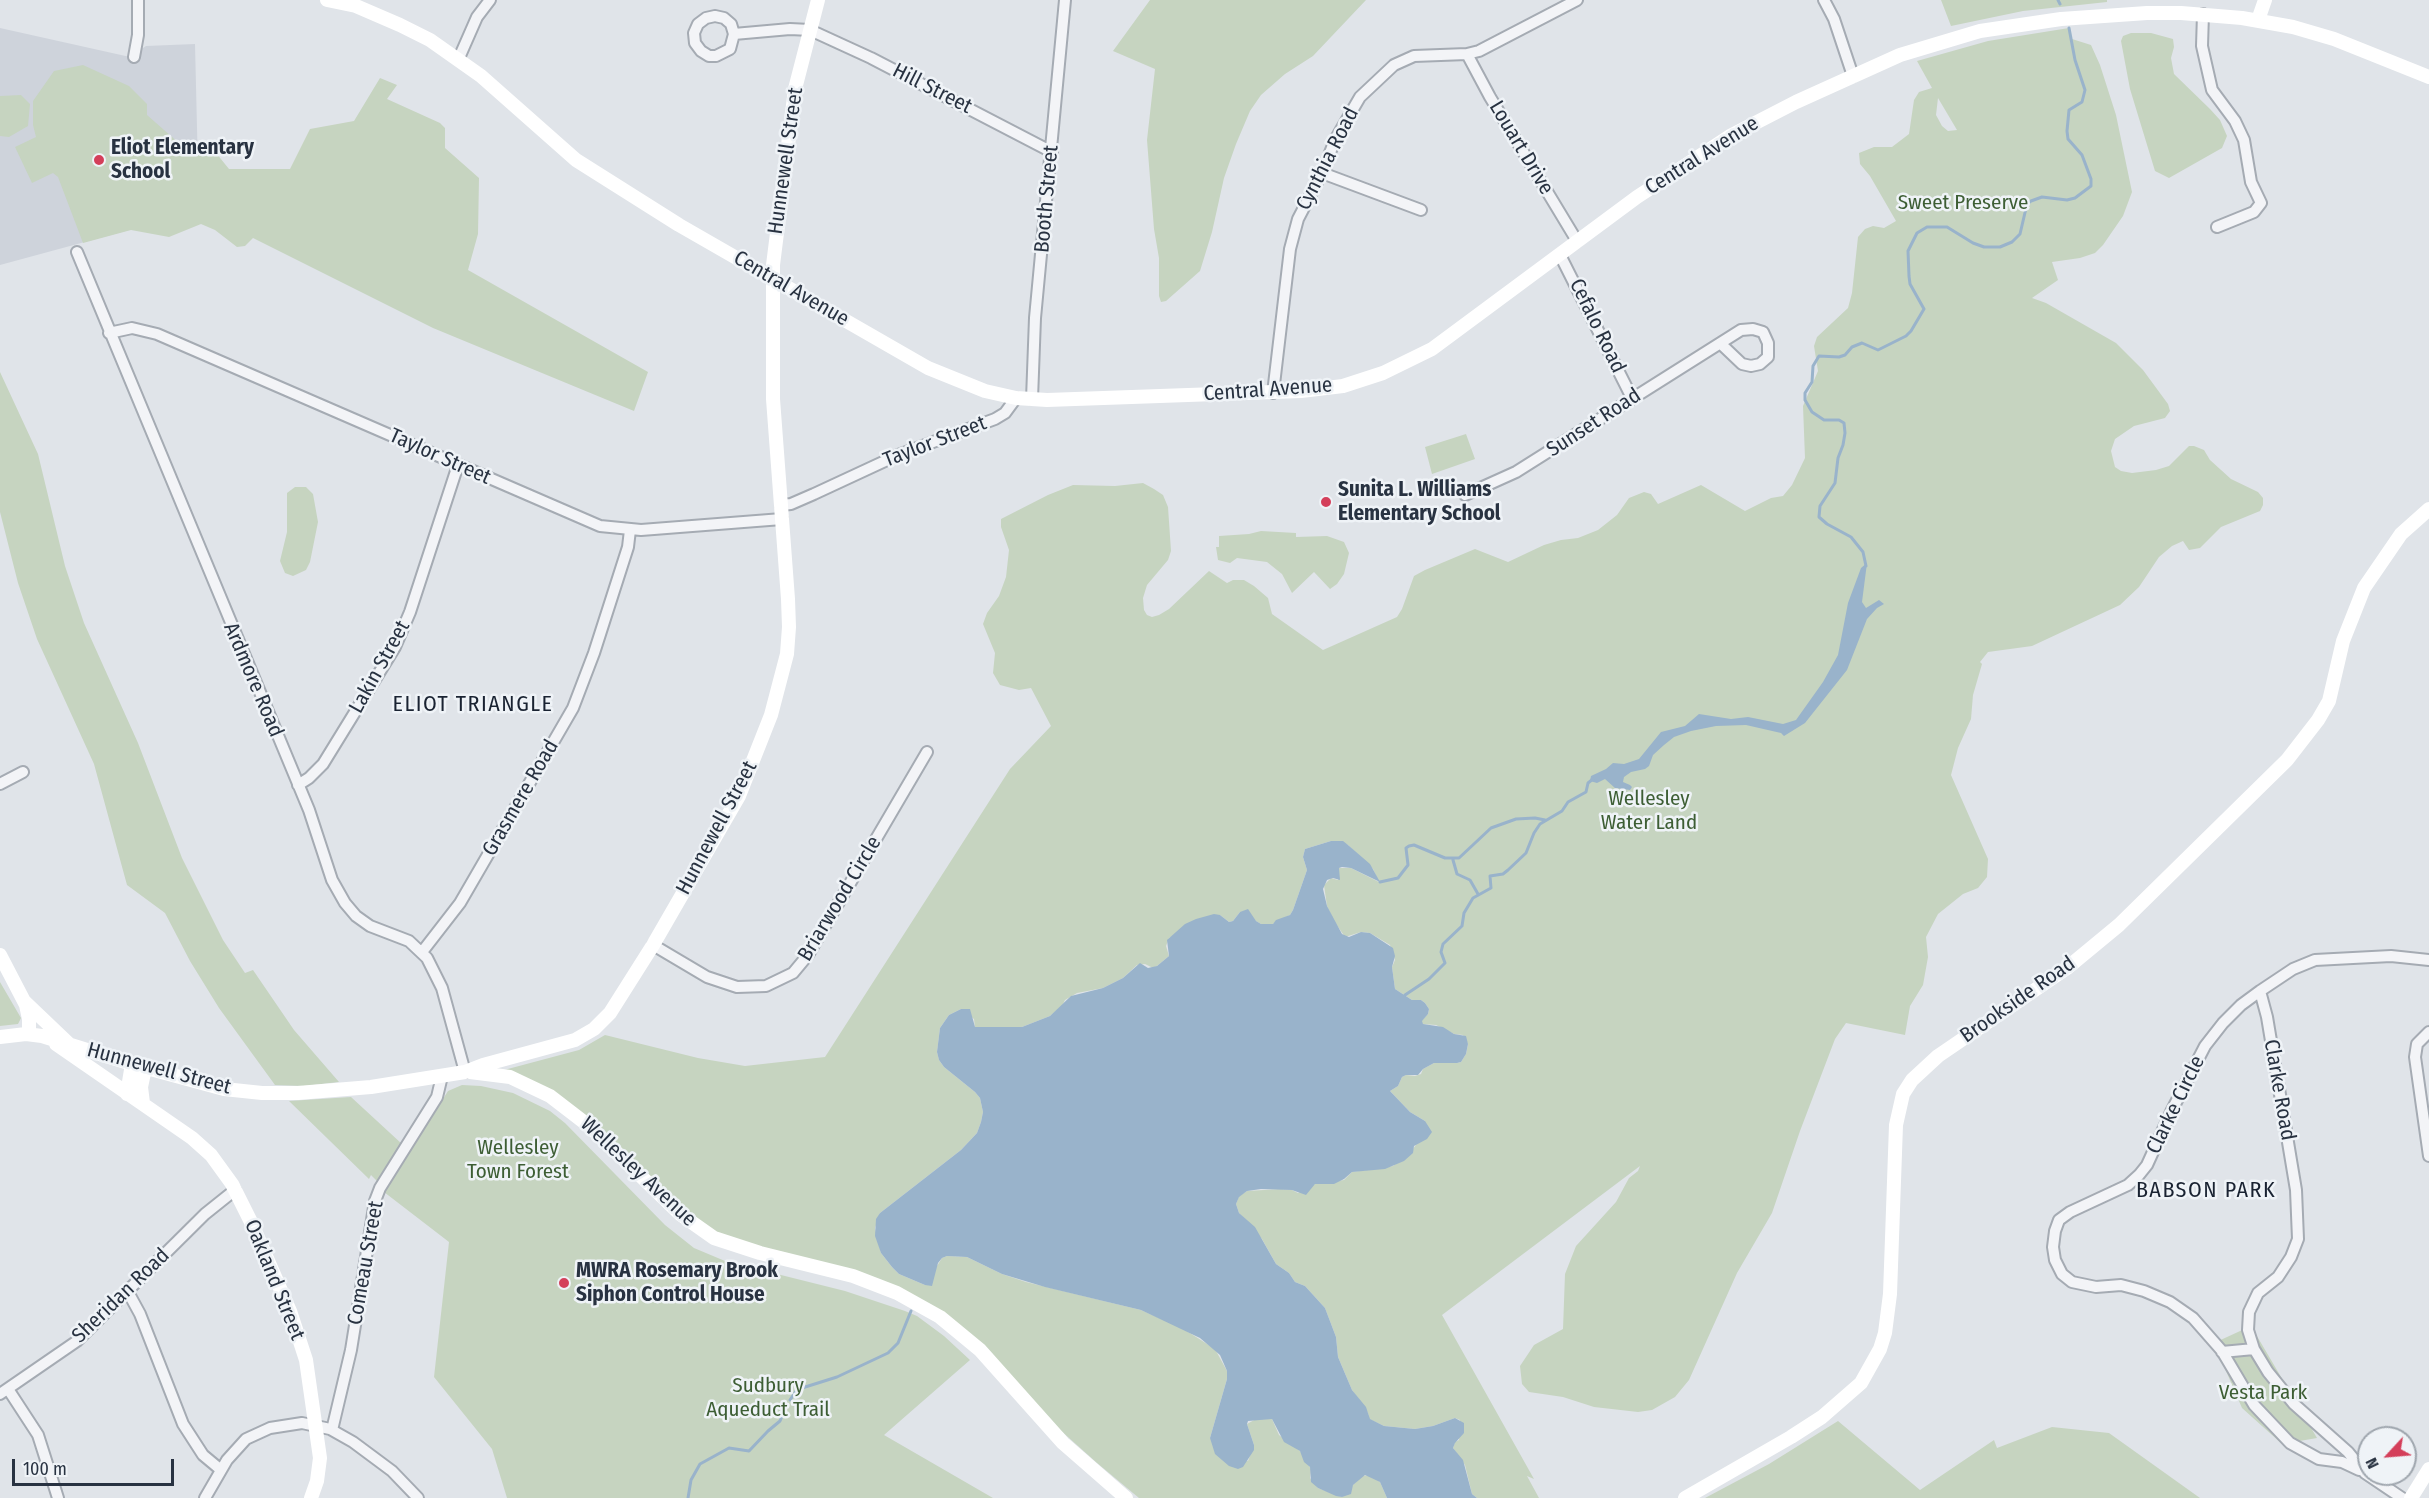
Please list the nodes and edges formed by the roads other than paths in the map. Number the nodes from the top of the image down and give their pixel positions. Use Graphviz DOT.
graph roads {
  1 [pos="138,0"];
  2 [pos="327,0"];
  3 [pos="490,0"];
  4 [pos="818,0"];
  5 [pos="1065,0"];
  6 [pos="1577,0"];
  7 [pos="1824,0"];
  8 [pos="2265,0"];
  9 [pos="2169,6"];
  10 [pos="2202,14"];
  11 [pos="2258,20"];
  12 [pos="810,30"];
  13 [pos="734,34"];
  14 [pos="1467,54"];
  15 [pos="134,57"];
  16 [pos="459,58"];
  17 [pos="1853,76"];
  18 [pos="2429,77"];
  19 [pos="1052,152"];
  20 [pos="1322,173"];
  21 [pos="1421,210"];
  22 [pos="2217,227"];
  23 [pos="1577,242"];
  24 [pos="77,252"];
  25 [pos="1560,255"];
  26 [pos="773,279"];
  27 [pos="110,333"];
  28 [pos="1721,344"];
  29 [pos="1272,393"];
  30 [pos="1016,398"];
  31 [pos="1632,398"];
  32 [pos="1032,399"];
  33 [pos="458,465"];
  34 [pos="1465,495"];
  35 [pos="2429,509"];
  36 [pos="781,512"];
  37 [pos="630,530"];
  38 [pos="927,752"];
  39 [pos="23,772"];
  40 [pos="0,784"];
  41 [pos="298,785"];
  42 [pos="653,945"];
  43 [pos="422,952"];
  44 [pos="0,955"];
  45 [pos="2429,960"];
  46 [pos="2260,991"];
  47 [pos="25,1002"];
  48 [pos="2429,1032"];
  49 [pos="29,1034"];
  50 [pos="0,1037"];
  51 [pos="47,1037"];
  52 [pos="69,1044"];
  53 [pos="138,1066"];
  54 [pos="465,1072"];
  55 [pos="442,1076"];
  56 [pos="128,1094"];
  57 [pos="143,1103"];
  58 [pos="2429,1156"];
  59 [pos="235,1190"];
  60 [pos="128,1292"];
  61 [pos="2254,1349"];
  62 [pos="2222,1352"];
  63 [pos="4,1391"];
  64 [pos="317,1425"];
  65 [pos="332,1430"];
  66 [pos="2357,1463"];
  67 [pos="2357,1469"];
  68 [pos="2429,1469"];
  69 [pos="221,1470"];
  70 [pos="2384,1486"];
  71 [pos="58,1498"];
  72 [pos="205,1498"];
  73 [pos="312,1498"];
  74 [pos="418,1498"];
  75 [pos="1126,1498"];
  76 [pos="1685,1498"];
  77 [pos="2402,1498"];
  78 [pos="2411,1498"];
  1 -- 15 [label="street"];
  2 -- 16 [label="main road, Central Avenue"];
  3 -- 16 [label="street"];
  4 -- 12 [label="main road, Hunnewell Street"];
  5 -- 19 [label="street, Booth Street"];
  6 -- 14 [label="street, Cynthia Road"];
  7 -- 17 [label="street"];
  8 -- 11 [label="main road"];
  9 -- 10 [label="main road, Central Avenue"];
  9 -- 17 [label="main road, Central Avenue"];
  10 -- 11 [label="main road, Central Avenue"];
  10 -- 22 [label="street"];
  11 -- 18 [label="main road, Central Avenue"];
  12 -- 13 [label="street"];
  12 -- 19 [label="street, Hill Street"];
  12 -- 26 [label="main road, Hunnewell Street"];
  14 -- 20 [label="street, Cynthia Road"];
  14 -- 23 [label="street, Louart Drive"];
  16 -- 26 [label="main road, Central Avenue"];
  17 -- 23 [label="main road, Central Avenue"];
  19 -- 32 [label="street, Booth Street"];
  20 -- 21 [label="street"];
  20 -- 29 [label="street, Cynthia Road"];
  23 -- 25 [label="main road, Central Avenue"];
  24 -- 27 [label="street, Ardmore Road"];
  25 -- 29 [label="main road, Central Avenue"];
  25 -- 31 [label="street, Cefalo Road"];
  26 -- 30 [label="main road, Central Avenue"];
  26 -- 36 [label="main road, Hunnewell Street"];
  27 -- 33 [label="street, Taylor Street"];
  27 -- 41 [label="street, Ardmore Road"];
  28 -- 31 [label="street, Sunset Road"];
  29 -- 32 [label="main road, Central Avenue"];
  30 -- 32 [label="main road, Central Avenue"];
  30 -- 36 [label="street, Taylor Street"];
  31 -- 34 [label="street, Sunset Road"];
  33 -- 37 [label="street, Taylor Street"];
  33 -- 41 [label="street, Lakin Street"];
  35 -- 76 [label="main road, Brookside Road"];
  36 -- 37 [label="street, Taylor Street"];
  36 -- 42 [label="main road, Hunnewell Street"];
  37 -- 43 [label="street, Grasmere Road"];
  38 -- 42 [label="street, Briarwood Circle"];
  39 -- 40 [label="street"];
  41 -- 43 [label="street, Ardmore Road"];
  42 -- 54 [label="main road, Hunnewell Street"];
  43 -- 54 [label="street, Ardmore Road"];
  44 -- 47 [label="main road"];
  45 -- 46 [label="street"];
  46 -- 61 [label="street, Clarke Road"];
  46 -- 62 [label="street, Clarke Circle"];
  47 -- 49 [label="main road"];
  47 -- 52 [label="main road"];
  48 -- 58 [label="street"];
  49 -- 50 [label="main road, Hunnewell Street"];
  49 -- 51 [label="main road, Hunnewell Street"];
  51 -- 52 [label="main road, Hunnewell Street"];
  51 -- 56 [label="main road, Oakland Street"];
  52 -- 53 [label="main road, Hunnewell Street"];
  53 -- 55 [label="main road, Hunnewell Street"];
  53 -- 56 [label="main road"];
  53 -- 57 [label="main road"];
  54 -- 55 [label="main road, Hunnewell Street"];
  54 -- 75 [label="main road, Wellesley Avenue"];
  55 -- 65 [label="street, Comeau Street"];
  56 -- 57 [label="main road, Oakland Street"];
  57 -- 59 [label="main road, Oakland Street"];
  59 -- 60 [label="street, Sheridan Road"];
  59 -- 64 [label="main road, Oakland Street"];
  60 -- 63 [label="street, Sheridan Road"];
  60 -- 69 [label="street"];
  61 -- 62 [label="street"];
  61 -- 66 [label="street, Clarke Road"];
  62 -- 67 [label="street, Clarke Circle"];
  63 -- 71 [label="street"];
  64 -- 65 [label="street"];
  64 -- 69 [label="street"];
  64 -- 73 [label="main road, Oakland Street"];
  65 -- 74 [label="street"];
  68 -- 78 [label="main road"];
  69 -- 72 [label="street"];
  70 -- 77 [label="street, Clarke Road"];
}
